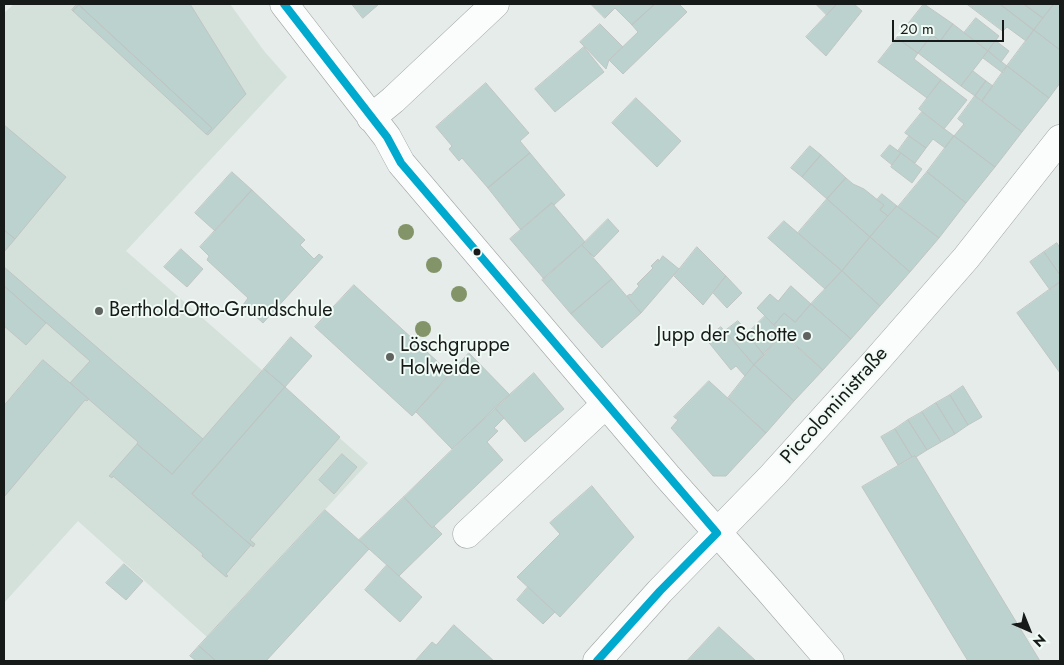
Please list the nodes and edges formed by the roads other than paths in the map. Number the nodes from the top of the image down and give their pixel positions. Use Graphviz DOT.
graph roads {
  1 [pos="284,4"];
  2 [pos="495,4"];
  3 [pos="371,118"];
  4 [pos="1060,139"];
  5 [pos="606,404"];
  6 [pos="717,533"];
  7 [pos="468,534"];
  8 [pos="597,661"];
  9 [pos="830,661"];
  1 -- 3 [label="street"];
  2 -- 3 [label="street"];
  3 -- 5 [label="street"];
  4 -- 6 [label="street, Piccoloministraße"];
  5 -- 6 [label="street"];
  5 -- 7 [label="street"];
  6 -- 8 [label="street, Piccoloministraße"];
  6 -- 9 [label="street"];
}
